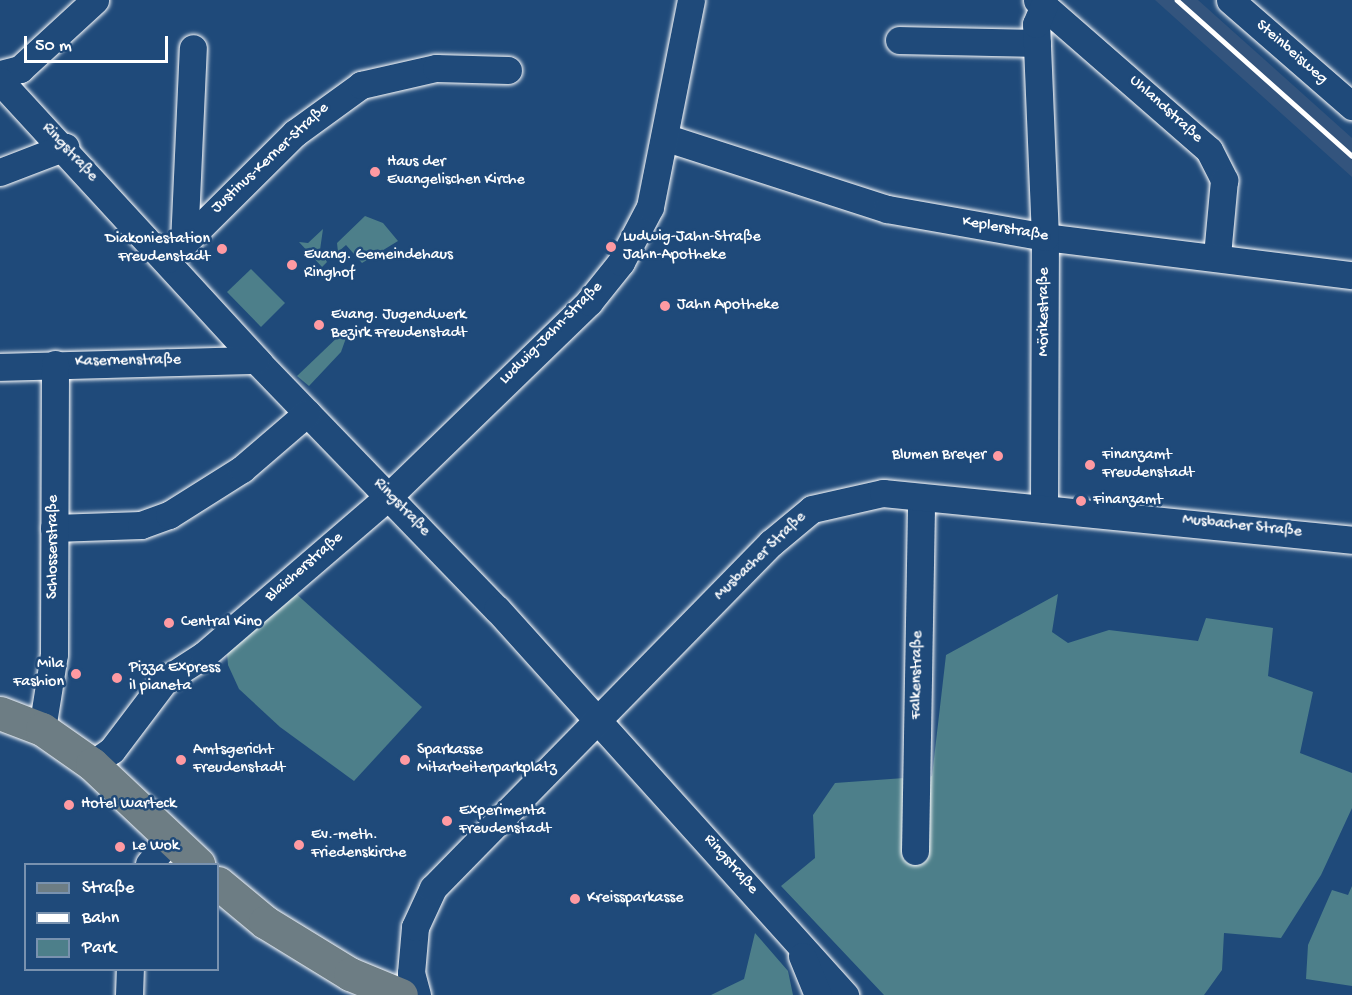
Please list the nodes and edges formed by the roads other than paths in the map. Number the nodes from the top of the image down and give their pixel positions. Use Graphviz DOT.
graph roads {
  1 [pos="95,0"];
  2 [pos="691,0"];
  3 [pos="1230,0"];
  4 [pos="1041,3"];
  5 [pos="899,40"];
  6 [pos="1037,43"];
  7 [pos="193,48"];
  8 [pos="508,70"];
  9 [pos="0,75"];
  10 [pos="0,81"];
  11 [pos="1352,106"];
  12 [pos="667,138"];
  13 [pos="65,147"];
  14 [pos="0,172"];
  15 [pos="1045,237"];
  16 [pos="176,251"];
  17 [pos="1217,255"];
  18 [pos="1352,275"];
  19 [pos="256,360"];
  20 [pos="55,364"];
  21 [pos="0,367"];
  22 [pos="307,413"];
  23 [pos="390,495"];
  24 [pos="921,498"];
  25 [pos="1044,510"];
  26 [pos="54,528"];
  27 [pos="1352,540"];
  28 [pos="0,713"];
  29 [pos="598,722"];
  30 [pos="42,729"];
  31 [pos="92,764"];
  32 [pos="171,838"];
  33 [pos="915,852"];
  34 [pos="150,863"];
  35 [pos="197,863"];
  36 [pos="219,884"];
  37 [pos="795,941"];
  38 [pos="130,971"];
  39 [pos="129,995"];
  40 [pos="401,995"];
  41 [pos="417,995"];
  42 [pos="818,995"];
  43 [pos="845,995"];
  1 -- 9 [label="street"];
  2 -- 12 [label="street, Ludwig-Jahn-Straße"];
  3 -- 11 [label="street, Steinbeisweg"];
  4 -- 6 [label="street, Mörikestraße"];
  4 -- 17 [label="street, Uhlandstraße"];
  5 -- 6 [label="street"];
  6 -- 15 [label="street, Mörikestraße"];
  7 -- 16 [label="street, Justinus-Kerner-Straße"];
  8 -- 16 [label="street, Justinus-Kerner-Straße"];
  10 -- 13 [label="street, Ringstraße"];
  12 -- 15 [label="street, Keplerstraße"];
  12 -- 23 [label="street, Ludwig-Jahn-Straße"];
  13 -- 14 [label="street"];
  13 -- 16 [label="street, Ringstraße"];
  15 -- 17 [label="street, Keplerstraße"];
  15 -- 25 [label="street, Mörikestraße"];
  16 -- 19 [label="street, Ringstraße"];
  17 -- 18 [label="street, Keplerstraße"];
  19 -- 20 [label="street, Kasernenstraße"];
  19 -- 22 [label="street, Ringstraße"];
  20 -- 21 [label="street, Kasernenstraße"];
  20 -- 26 [label="street, Schlosserstraße"];
  22 -- 23 [label="street, Ringstraße"];
  22 -- 26 [label="street"];
  23 -- 29 [label="street, Ringstraße"];
  23 -- 31 [label="street, Blaicherstraße"];
  24 -- 25 [label="street, Musbacher Straße"];
  24 -- 29 [label="street, Musbacher Straße"];
  24 -- 33 [label="street, Falkenstraße"];
  25 -- 27 [label="street, Musbacher Straße"];
  26 -- 30 [label="street, Schlosserstraße"];
  28 -- 30 [label="main road"];
  29 -- 37 [label="street, Ringstraße"];
  29 -- 41 [label="street, Musbacher Straße"];
  30 -- 31 [label="main road"];
  31 -- 32 [label="main road"];
  32 -- 34 [label="street"];
  32 -- 35 [label="main road"];
  36 -- 40 [label="main road"];
  37 -- 42 [label="street, Ringstraße"];
  37 -- 43 [label="street, Ringstraße"];
  38 -- 39 [label="street"];
}
